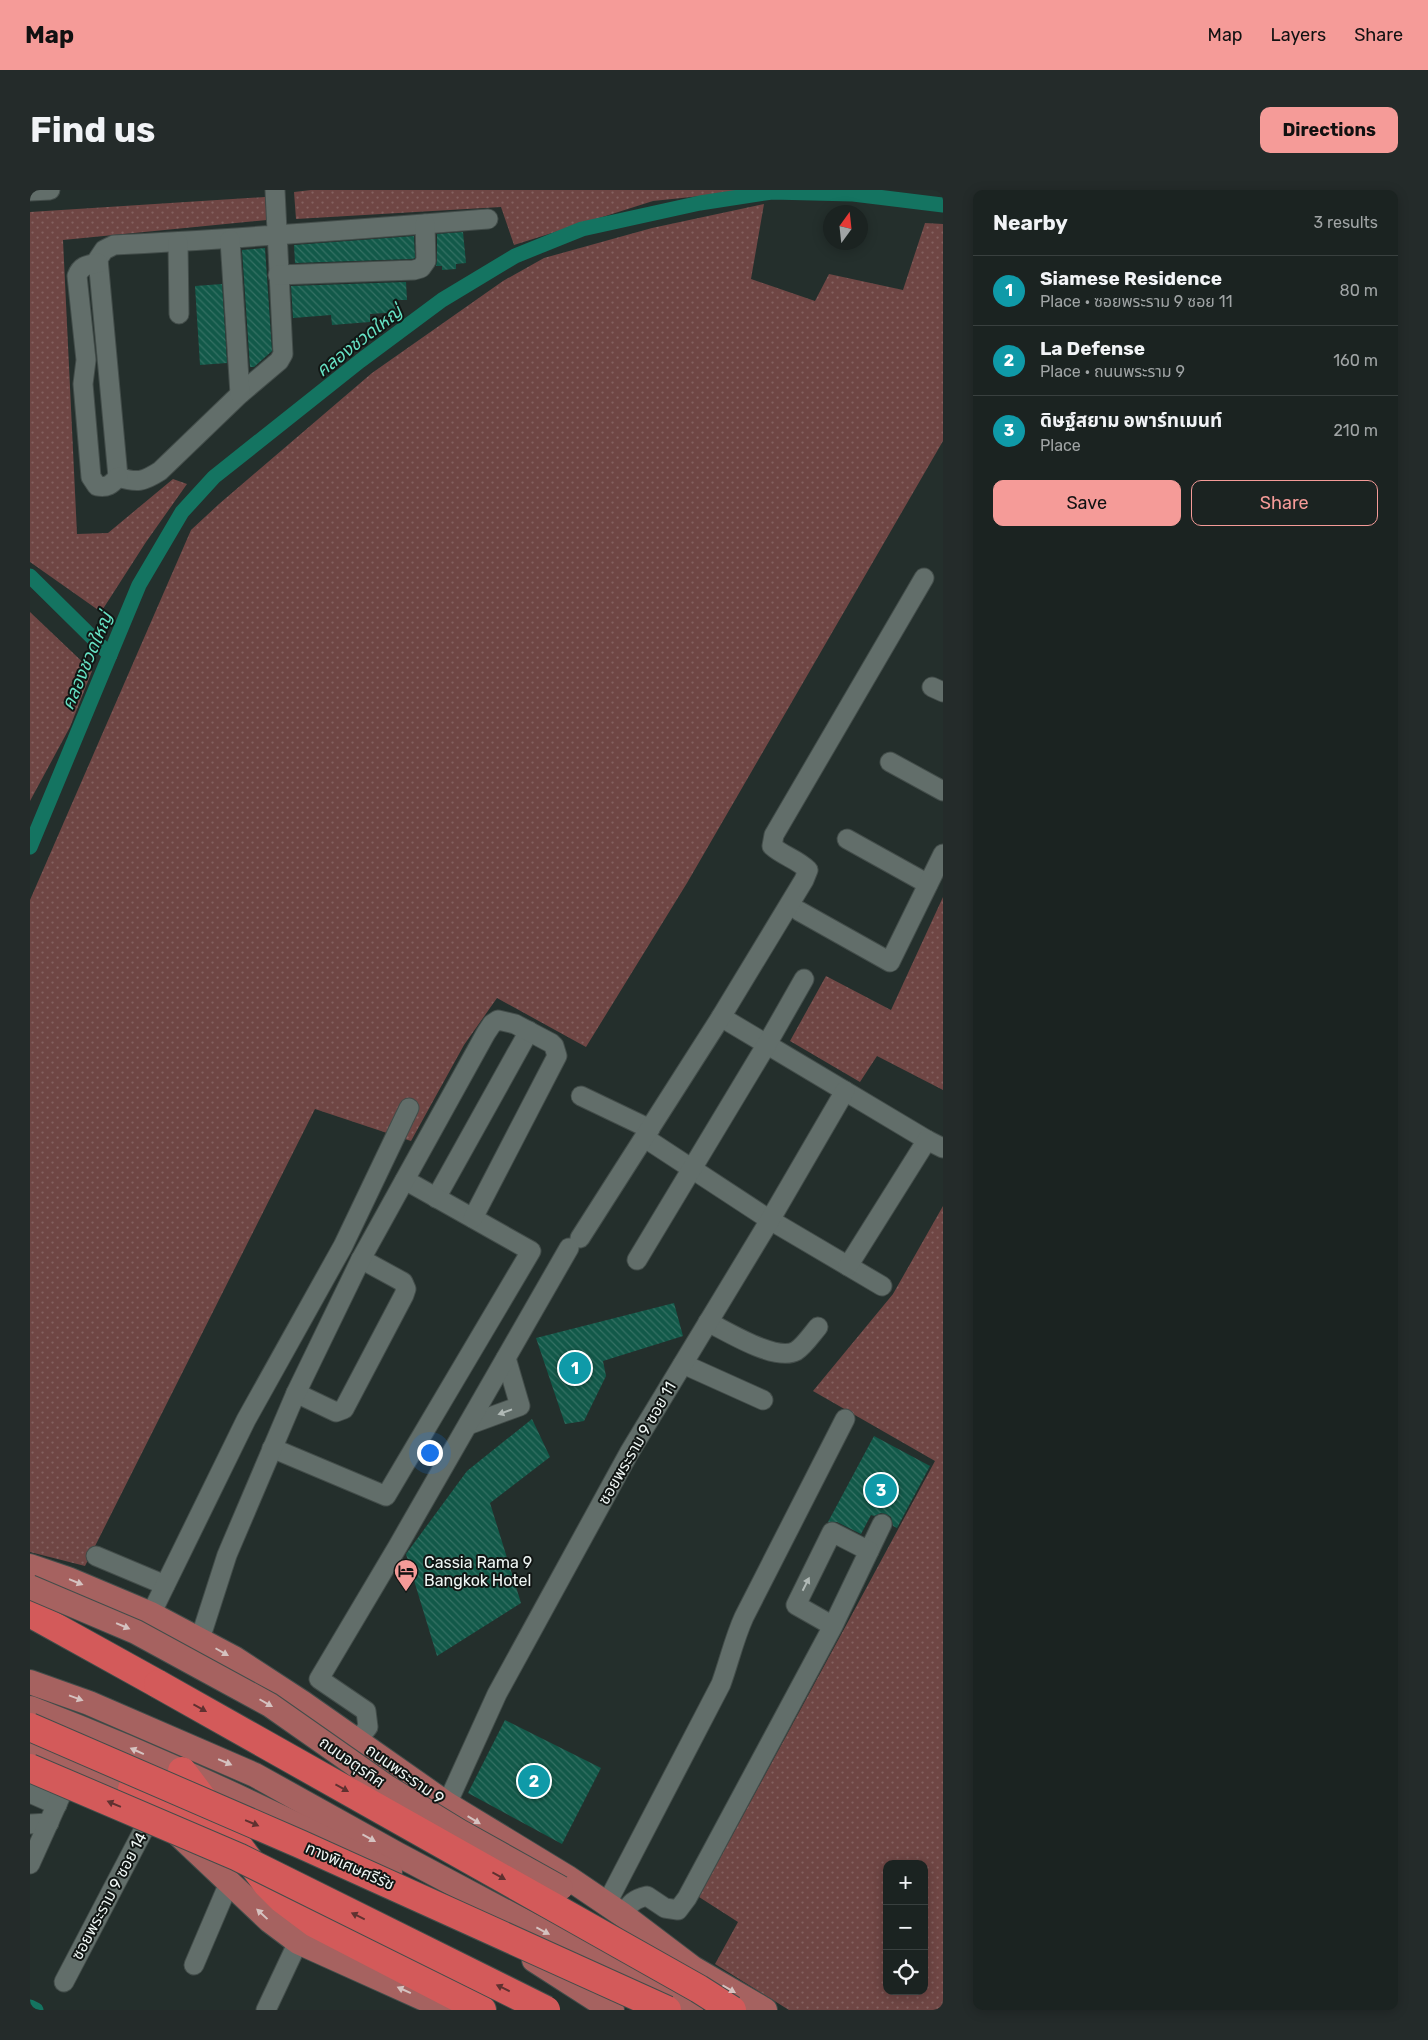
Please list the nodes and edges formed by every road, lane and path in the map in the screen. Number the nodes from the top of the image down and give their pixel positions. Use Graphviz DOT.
graph roads {
  1 [pos="50,190"];
  2 [pos="275,190"];
  3 [pos="30,191"];
  4 [pos="488,219"];
  5 [pos="425,224"];
  6 [pos="276,236"];
  7 [pos="230,240"];
  8 [pos="178,242"];
  9 [pos="98,263"];
  10 [pos="278,275"];
  11 [pos="179,314"];
  12 [pos="240,394"];
  13 [pos="118,478"];
  14 [pos="924,578"];
  15 [pos="890,762"];
  16 [pos="943,791"];
  17 [pos="847,839"];
  18 [pos="943,854"];
  19 [pos="928,884"];
  20 [pos="799,911"];
  21 [pos="804,979"];
  22 [pos="721,1017"];
  23 [pos="529,1031"];
  24 [pos="767,1044"];
  25 [pos="845,1091"];
  26 [pos="580,1096"];
  27 [pos="409,1108"];
  28 [pos="648,1133"];
  29 [pos="935,1144"];
  30 [pos="692,1168"];
  31 [pos="405,1180"];
  32 [pos="436,1198"];
  33 [pos="473,1218"];
  34 [pos="770,1220"];
  35 [pos="362,1259"];
  36 [pos="637,1260"];
  37 [pos="848,1266"];
  38 [pos="882,1286"];
  39 [pos="708,1322"];
  40 [pos="818,1327"];
  41 [pos="506,1358"];
  42 [pos="683,1364"];
  43 [pos="296,1393"];
  44 [pos="763,1400"];
  45 [pos="845,1419"];
  46 [pos="468,1425"];
  47 [pos="272,1448"];
  48 [pos="882,1524"];
  49 [pos="868,1551"];
  50 [pos="96,1556"];
  51 [pos="30,1566"];
  52 [pos="165,1586"];
  53 [pos="30,1587"];
  54 [pos="30,1613"];
  55 [pos="151,1614"];
  56 [pos="833,1626"];
  57 [pos="200,1639"];
  58 [pos="30,1682"];
  59 [pos="30,1708"];
  60 [pos="30,1728"];
  61 [pos="357,1741"];
  62 [pos="30,1748"];
  63 [pos="74,1765"];
  64 [pos="30,1768"];
  65 [pos="182,1771"];
  66 [pos="132,1789"];
  67 [pos="30,1793"];
  68 [pos="446,1804"];
  69 [pos="57,1805"];
  70 [pos="154,1810"];
  71 [pos="49,1823"];
  72 [pos="30,1824"];
  73 [pos="230,1835"];
  74 [pos="397,1854"];
  75 [pos="30,1864"];
  76 [pos="229,1883"];
  77 [pos="615,1909"];
  78 [pos="506,1911"];
  79 [pos="306,1932"];
  80 [pos="501,1939"];
  81 [pos="194,1965"];
  82 [pos="693,1968"];
  83 [pos="64,1982"];
  84 [pos="752,2008"];
  85 [pos="266,2010"];
  86 [pos="449,2010"];
  87 [pos="482,2010"];
  88 [pos="546,2010"];
  89 [pos="612,2010"];
  90 [pos="667,2010"];
  91 [pos="691,2010"];
  1 -- 3 [label="street"];
  2 -- 6 [label="street"];
  4 -- 5 [label="street"];
  5 -- 6 [label="street"];
  5 -- 10 [label="street"];
  6 -- 7 [label="street"];
  6 -- 10 [label="street"];
  7 -- 8 [label="street"];
  7 -- 12 [label="street"];
  8 -- 9 [label="street"];
  8 -- 11 [label="street"];
  9 -- 13 [label="street"];
  9 -- 13 [label="street"];
  10 -- 12 [label="street"];
  12 -- 13 [label="street"];
  14 -- 22 [label="street"];
  15 -- 16 [label="street"];
  17 -- 19 [label="street"];
  18 -- 19 [label="street"];
  19 -- 20 [label="street"];
  21 -- 24 [label="street"];
  22 -- 24 [label="street"];
  22 -- 28 [label="street"];
  23 -- 31 [label="street"];
  23 -- 32 [label="street"];
  23 -- 33 [label="street"];
  24 -- 25 [label="street"];
  24 -- 30 [label="street"];
  25 -- 29 [label="street"];
  25 -- 34 [label="street, ซอยพระราม 9 ซอย 11"];
  26 -- 28 [label="street"];
  27 -- 52 [label="street"];
  28 -- 30 [label="street"];
  28 -- 41 [label="street"];
  29 -- 37 [label="street"];
  30 -- 34 [label="street"];
  30 -- 36 [label="street"];
  31 -- 32 [label="street"];
  31 -- 35 [label="street"];
  32 -- 33 [label="street"];
  33 -- 47 [label="street"];
  34 -- 37 [label="street"];
  34 -- 39 [label="street, ซอยพระราม 9 ซอย 11"];
  35 -- 43 [label="street"];
  35 -- 43 [label="street"];
  37 -- 38 [label="street"];
  39 -- 40 [label="street"];
  39 -- 42 [label="street, ซอยพระราม 9 ซอย 11"];
  41 -- 46 [label="street"];
  41 -- 46 [label="street, one-way"];
  42 -- 44 [label="street"];
  42 -- 68 [label="street, ซอยพระราม 9 ซอย 11"];
  43 -- 47 [label="street"];
  45 -- 77 [label="street"];
  46 -- 61 [label="street"];
  47 -- 57 [label="street"];
  48 -- 49 [label="street"];
  49 -- 56 [label="street"];
  56 -- 49 [label="street, one-way"];
  50 -- 52 [label="street"];
  51 -- 55 [label="main road, ถนนพระราม 9, one-way"];
  52 -- 55 [label="street"];
  53 -- 82 [label="main road, ถนนจตุรทิศ, one-way, bridge"];
  54 -- 84 [label="highway, one-way, bridge"];
  55 -- 57 [label="main road, ถนนพระราม 9"];
  56 -- 77 [label="street"];
  57 -- 61 [label="main road, ถนนพระราม 9, one-way"];
  58 -- 74 [label="main road, one-way"];
  65 -- 59 [label="main road, one-way"];
  60 -- 90 [label="highway, ทางพิเศษศรีรัช, one-way, bridge"];
  61 -- 68 [label="main road, ถนนพระราม 9"];
  62 -- 63 [label="main road"];
  63 -- 66 [label="main road"];
  63 -- 69 [label="street"];
  88 -- 64 [label="highway, one-way, bridge"];
  65 -- 73 [label="highway"];
  65 -- 80 [label="main road"];
  66 -- 70 [label="main road"];
  66 -- 73 [label="highway"];
  67 -- 69 [label="street"];
  68 -- 74 [label="main road"];
  68 -- 77 [label="main road, ถนนพระราม 9, one-way"];
  69 -- 71 [label="street"];
  70 -- 76 [label="main road"];
  70 -- 83 [label="street, ซอยพระราม 9 ซอย 14"];
  71 -- 72 [label="street"];
  71 -- 75 [label="street"];
  73 -- 79 [label="highway"];
  74 -- 78 [label="main road"];
  79 -- 76 [label="main road, one-way"];
  76 -- 81 [label="street"];
  77 -- 82 [label="main road, ถนนพระราม 9"];
  78 -- 80 [label="main road"];
  78 -- 91 [label="main road, one-way"];
  79 -- 85 [label="street"];
  86 -- 79 [label="main road, one-way"];
  79 -- 87 [label="highway"];
  80 -- 89 [label="main road"];
  82 -- 84 [label="main road, ถนนพระราม 9, one-way"];
}
